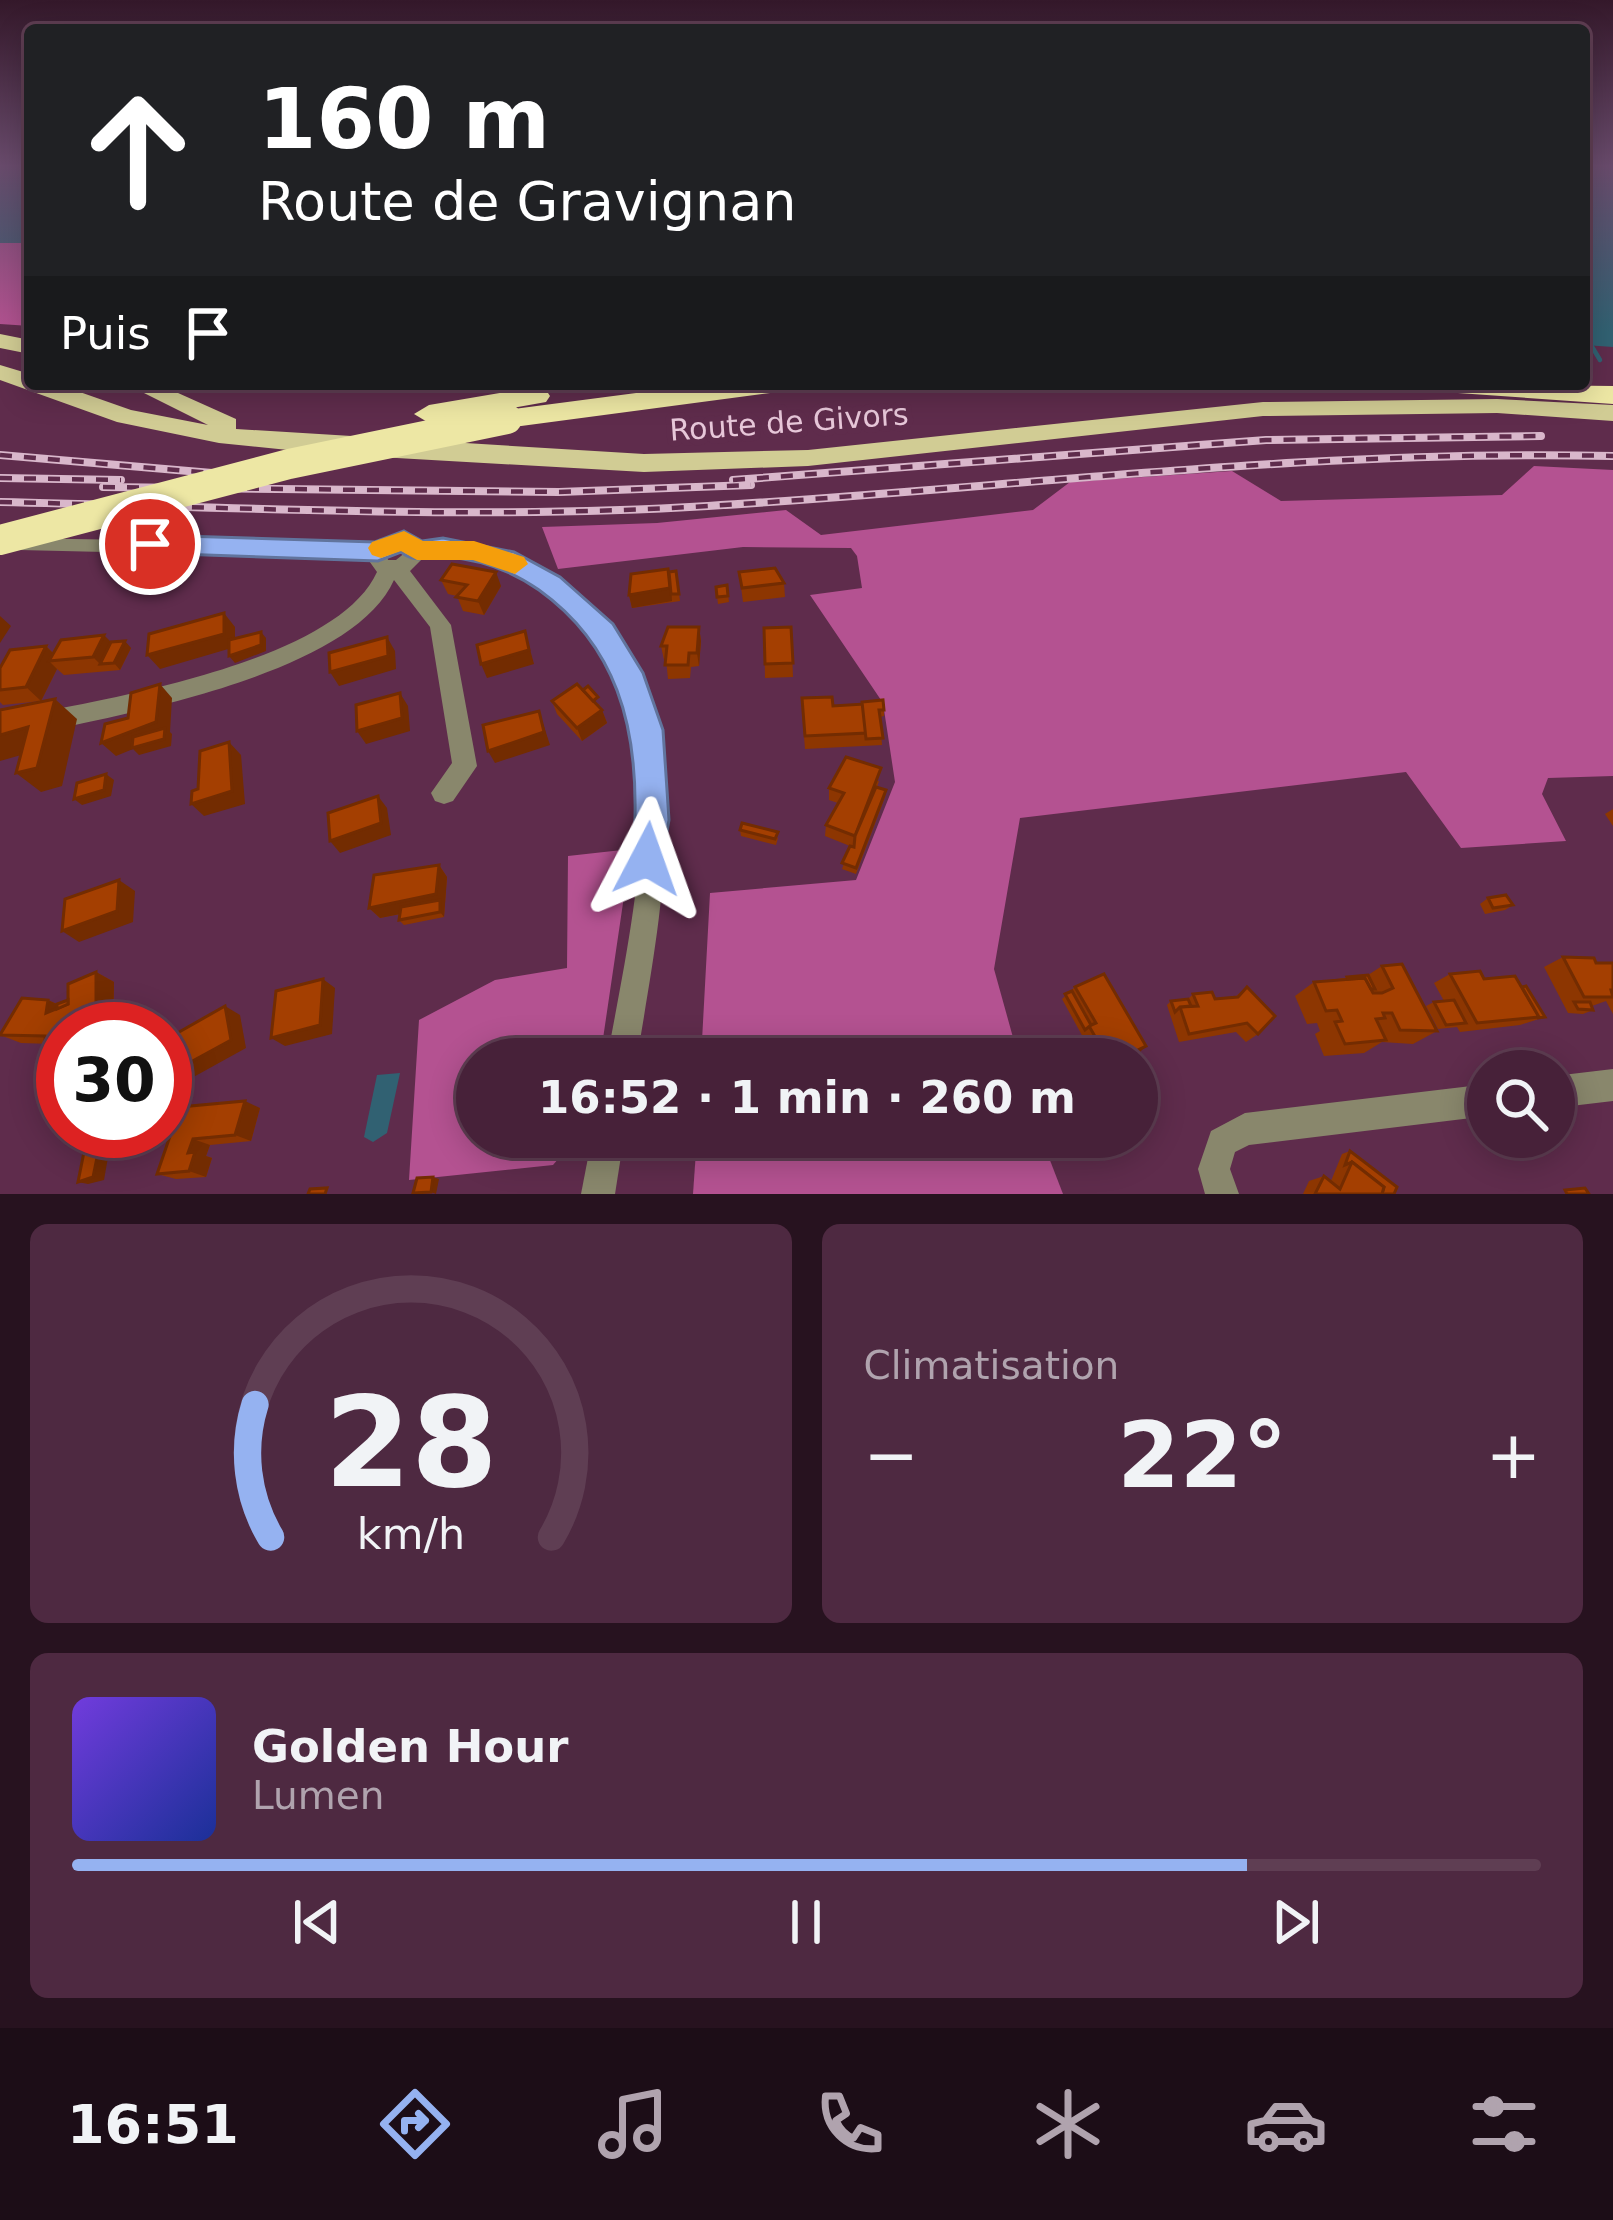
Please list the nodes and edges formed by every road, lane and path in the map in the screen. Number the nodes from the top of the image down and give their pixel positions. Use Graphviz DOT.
graph roads {
  1 [pos="54,390"];
  2 [pos="150,390"];
  3 [pos="579,390"];
  4 [pos="725,390"];
  5 [pos="1543,390"];
  6 [pos="1613,395"];
  7 [pos="183,406"];
  8 [pos="1613,413"];
  9 [pos="154,424"];
  10 [pos="327,446"];
  11 [pos="0,518"];
  12 [pos="0,542"];
  13 [pos="388,562"];
  14 [pos="0,730"];
  15 [pos="444,793"];
  16 [pos="625,1038"];
  17 [pos="1613,1084"];
  18 [pos="1575,1089"];
  19 [pos="1467,1103"];
  20 [pos="604,1158"];
  21 [pos="598,1194"];
  22 [pos="1222,1194"];
  1 -- 9 [label="main road, Route de Givors"];
  2 -- 7 [label="main road, Route de Givors"];
  3 -- 11 [label="highway"];
  4 -- 12 [label="highway, bridge"];
  5 -- 6 [label="highway"];
  7 -- 9 [label="main road"];
  7 -- 10 [label="main road, Route de Givors"];
  8 -- 10 [label="main road, Route de Givors"];
  9 -- 10 [label="main road, Route de Givors"];
  12 -- 13 [label="street"];
  13 -- 14 [label="street"];
  13 -- 15 [label="street"];
  13 -- 16 [label="street"];
  17 -- 18 [label="street"];
  19 -- 22 [label="street"];
  20 -- 21 [label="street"];
}
